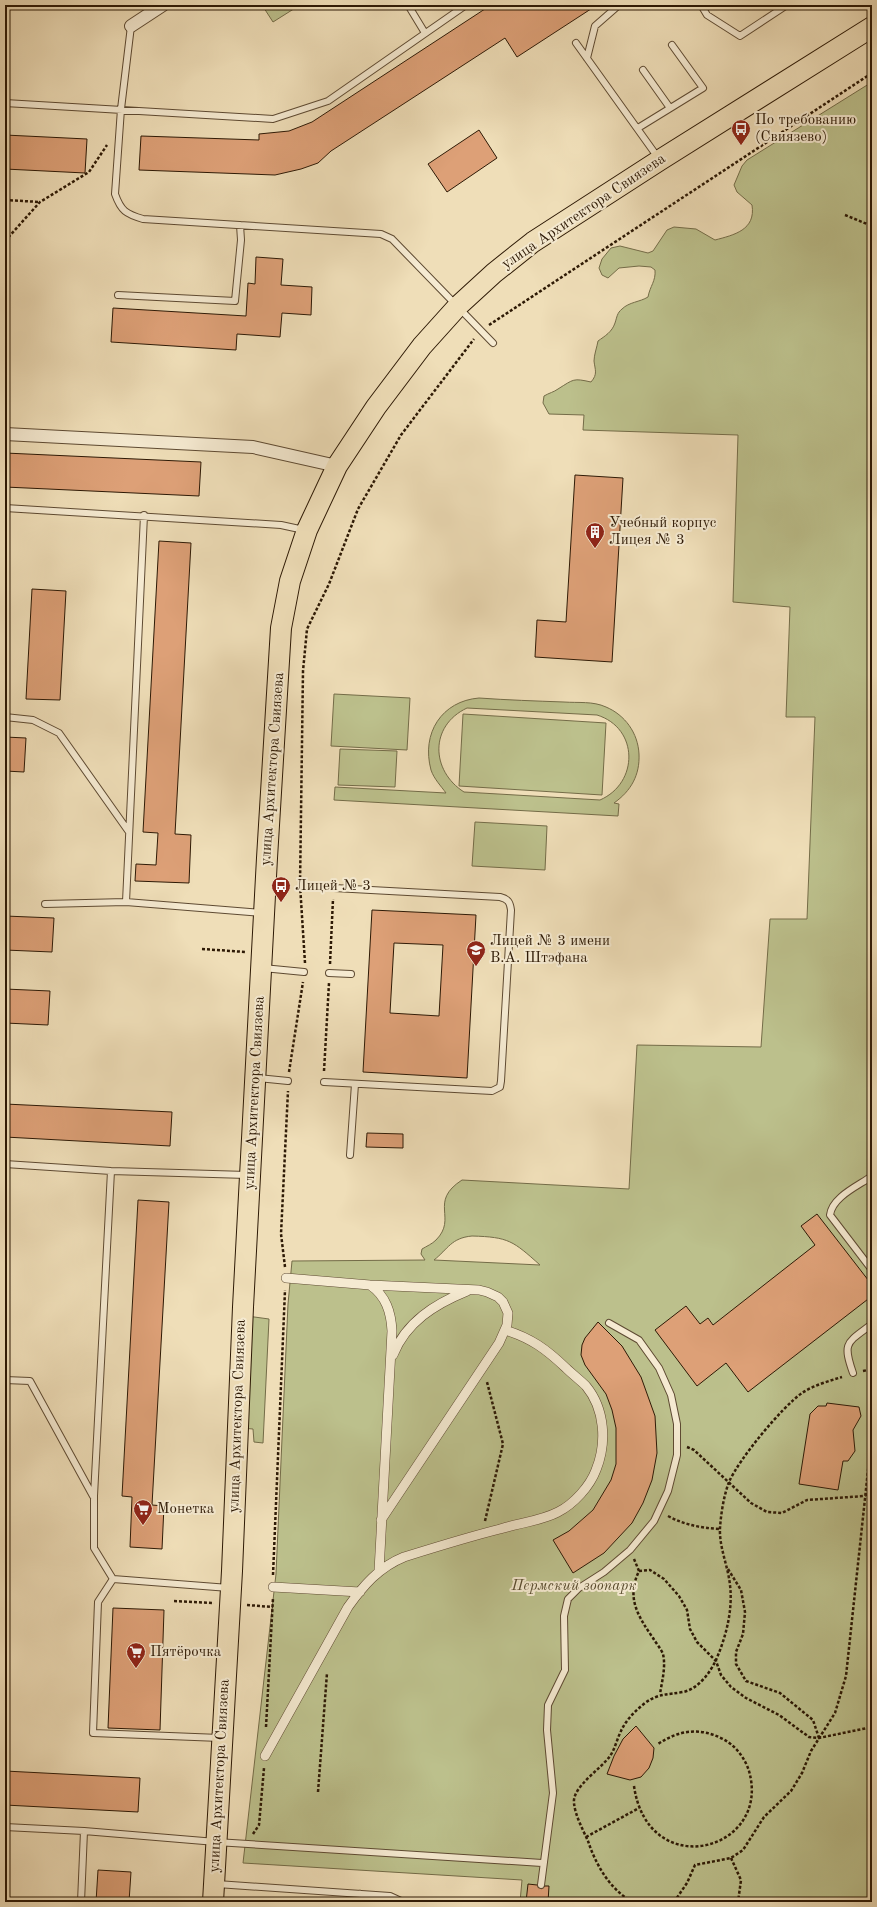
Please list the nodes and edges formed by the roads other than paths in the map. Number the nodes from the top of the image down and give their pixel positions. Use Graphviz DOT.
graph roads {
  1 [pos="163,5"];
  2 [pos="408,5"];
  3 [pos="466,5"];
  4 [pos="618,5"];
  5 [pos="701,5"];
  6 [pos="787,5"];
  7 [pos="131,26"];
  8 [pos="872,27"];
  9 [pos="425,33"];
  10 [pos="576,43"];
  11 [pos="672,45"];
  12 [pos="587,58"];
  13 [pos="643,70"];
  14 [pos="5,102"];
  15 [pos="670,108"];
  16 [pos="121,109"];
  17 [pos="638,128"];
  18 [pos="660,160"];
  19 [pos="240,225"];
  20 [pos="118,295"];
  21 [pos="458,306"];
  22 [pos="493,342"];
  23 [pos="5,434"];
  24 [pos="338,466"];
  25 [pos="5,508"];
  26 [pos="144,516"];
  27 [pos="307,530"];
  28 [pos="5,717"];
  29 [pos="129,832"];
  30 [pos="334,888"];
  31 [pos="126,902"];
  32 [pos="45,904"];
  33 [pos="264,914"];
  34 [pos="262,968"];
  35 [pos="304,972"];
  36 [pos="329,973"];
  37 [pos="351,974"];
  38 [pos="256,1077"];
  39 [pos="288,1081"];
  40 [pos="324,1082"];
  41 [pos="355,1084"];
  42 [pos="350,1155"];
  43 [pos="5,1164"];
  44 [pos="111,1171"];
  45 [pos="251,1175"];
  46 [pos="872,1176"];
  47 [pos="872,1270"];
  48 [pos="286,1278"];
  49 [pos="370,1285"];
  50 [pos="471,1290"];
  51 [pos="609,1323"];
  52 [pos="872,1324"];
  53 [pos="504,1330"];
  54 [pos="390,1364"];
  55 [pos="853,1373"];
  56 [pos="5,1380"];
  57 [pos="94,1496"];
  58 [pos="381,1520"];
  59 [pos="379,1571"];
  60 [pos="113,1578"];
  61 [pos="273,1587"];
  62 [pos="230,1588"];
  63 [pos="360,1592"];
  64 [pos="223,1738"];
  65 [pos="265,1756"];
  66 [pos="5,1826"];
  67 [pos="84,1831"];
  68 [pos="216,1842"];
  69 [pos="542,1863"];
  70 [pos="541,1885"];
  71 [pos="213,1893"];
  72 [pos="360,1894"];
  73 [pos="81,1902"];
  74 [pos="352,1902"];
  75 [pos="403,1902"];
  1 -- 7 [label="street"];
  2 -- 9 [label="lane"];
  3 -- 9 [label="lane"];
  4 -- 12 [label="lane"];
  5 -- 6 [label="lane"];
  7 -- 16 [label="lane"];
  8 -- 18 [label="main road, улица Архитектора Свиязева"];
  9 -- 16 [label="lane"];
  10 -- 12 [label="lane"];
  11 -- 15 [label="lane"];
  12 -- 17 [label="lane"];
  13 -- 15 [label="lane"];
  14 -- 16 [label="lane"];
  15 -- 17 [label="lane"];
  16 -- 19 [label="lane"];
  17 -- 18 [label="lane"];
  18 -- 21 [label="main road, улица Архитектора Свиязева"];
  19 -- 20 [label="lane"];
  19 -- 21 [label="lane"];
  21 -- 22 [label="lane"];
  21 -- 24 [label="main road, улица Архитектора Свиязева"];
  23 -- 24 [label="street"];
  24 -- 27 [label="main road, улица Архитектора Свиязева"];
  25 -- 26 [label="lane"];
  26 -- 27 [label="lane"];
  26 -- 29 [label="lane"];
  27 -- 33 [label="main road, улица Архитектора Свиязева"];
  28 -- 29 [label="lane"];
  29 -- 31 [label="lane"];
  30 -- 41 [label="lane"];
  31 -- 32 [label="lane"];
  31 -- 33 [label="lane"];
  33 -- 34 [label="main road, улица Архитектора Свиязева"];
  34 -- 35 [label="lane"];
  34 -- 38 [label="main road, улица Архитектора Свиязева"];
  36 -- 37 [label="lane"];
  38 -- 39 [label="lane"];
  38 -- 45 [label="main road, улица Архитектора Свиязева"];
  40 -- 41 [label="lane"];
  41 -- 42 [label="lane"];
  43 -- 44 [label="lane"];
  44 -- 45 [label="lane"];
  44 -- 57 [label="lane"];
  45 -- 62 [label="main road, улица Архитектора Свиязева"];
  46 -- 47 [label="lane"];
  48 -- 49 [label="street"];
  49 -- 50 [label="street"];
  49 -- 54 [label="street"];
  50 -- 53 [label="street"];
  50 -- 54 [label="street"];
  51 -- 69 [label="lane"];
  52 -- 55 [label="lane"];
  53 -- 58 [label="street"];
  53 -- 59 [label="street"];
  54 -- 58 [label="street"];
  56 -- 57 [label="lane"];
  57 -- 60 [label="lane"];
  58 -- 59 [label="street"];
  59 -- 63 [label="street"];
  60 -- 62 [label="lane"];
  60 -- 64 [label="lane"];
  61 -- 63 [label="street"];
  62 -- 64 [label="main road, улица Архитектора Свиязева"];
  63 -- 65 [label="street"];
  64 -- 68 [label="main road, улица Архитектора Свиязева"];
  66 -- 67 [label="lane"];
  67 -- 68 [label="lane"];
  67 -- 73 [label="lane"];
  68 -- 69 [label="lane"];
  68 -- 71 [label="main road, улица Архитектора Свиязева"];
  69 -- 70 [label="lane"];
  71 -- 72 [label="lane"];
  72 -- 74 [label="lane"];
  72 -- 75 [label="lane"];
}
